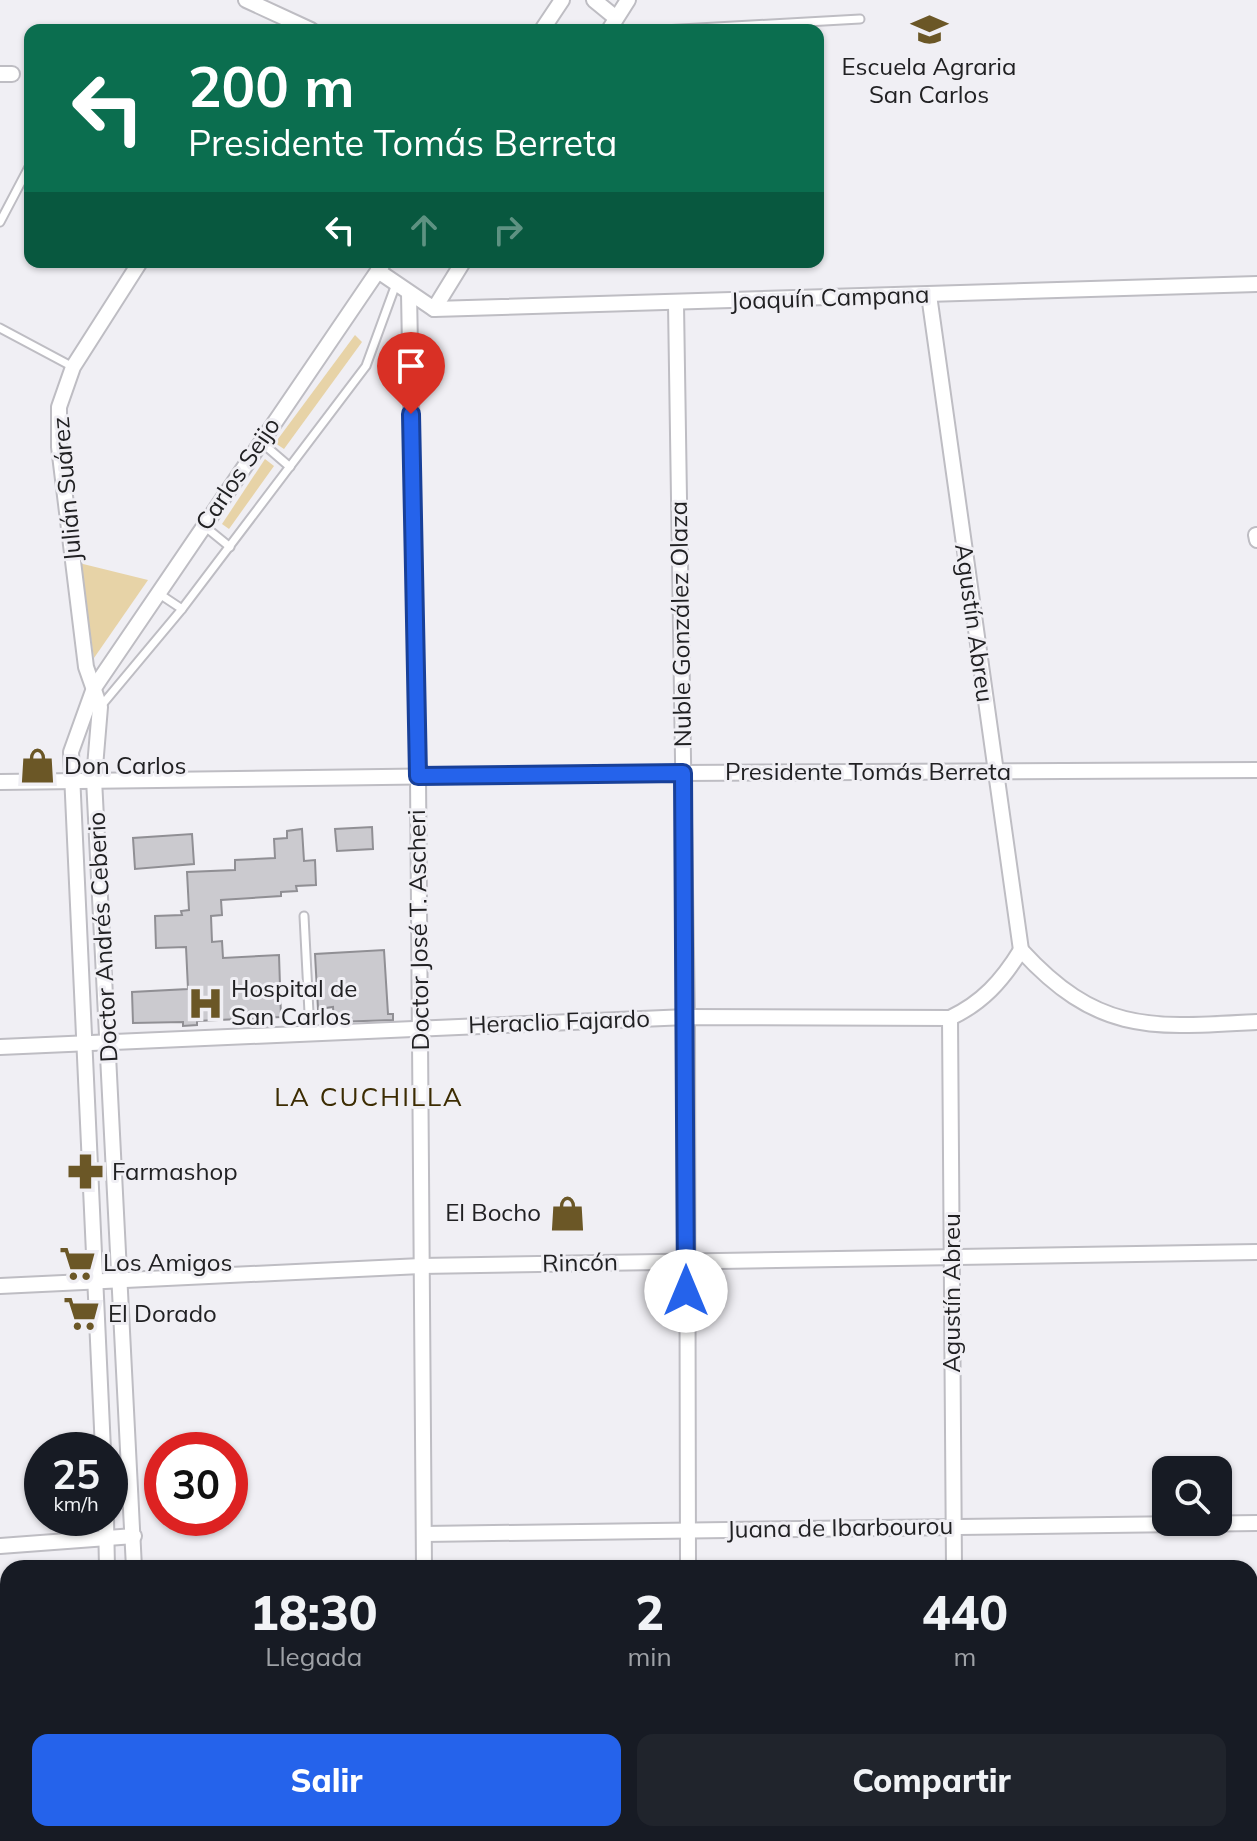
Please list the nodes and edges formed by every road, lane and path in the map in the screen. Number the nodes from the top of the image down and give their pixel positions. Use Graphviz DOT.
graph roads {
  1 [pos="246,0"];
  2 [pos="562,0"];
  3 [pos="594,0"];
  4 [pos="628,0"];
  5 [pos="860,19"];
  6 [pos="298,24"];
  7 [pos="546,24"];
  8 [pos="613,24"];
  9 [pos="770,24"];
  10 [pos="24,176"];
  11 [pos="0,222"];
  12 [pos="136,268"];
  13 [pos="380,268"];
  14 [pos="383,268"];
  15 [pos="459,268"];
  16 [pos="1257,284"];
  17 [pos="402,288"];
  18 [pos="929,295"];
  19 [pos="676,304"];
  20 [pos="434,309"];
  21 [pos="0,328"];
  22 [pos="73,367"];
  23 [pos="260,441"];
  24 [pos="290,467"];
  25 [pos="203,525"];
  26 [pos="230,547"];
  27 [pos="158,593"];
  28 [pos="182,609"];
  29 [pos="94,688"];
  30 [pos="100,707"];
  31 [pos="1257,770"];
  32 [pos="995,772"];
  33 [pos="683,773"];
  34 [pos="418,776"];
  35 [pos="94,779"];
  36 [pos="72,780"];
  37 [pos="0,782"];
  38 [pos="304,916"];
  39 [pos="1021,950"];
  40 [pos="687,1017"];
  41 [pos="950,1018"];
  42 [pos="1257,1022"];
  43 [pos="421,1028"];
  44 [pos="310,1032"];
  45 [pos="110,1040"];
  46 [pos="86,1041"];
  47 [pos="0,1047"];
  48 [pos="1257,1252"];
  49 [pos="952,1258"];
  50 [pos="686,1261"];
  51 [pos="421,1266"];
  52 [pos="120,1279"];
  53 [pos="96,1280"];
  54 [pos="0,1286"];
  55 [pos="102,1432"];
  56 [pos="1257,1523"];
  57 [pos="953,1525"];
  58 [pos="687,1531"];
  59 [pos="424,1534"];
  60 [pos="134,1536"];
  61 [pos="107,1538"];
  62 [pos="0,1546"];
  63 [pos="107,1560"];
  64 [pos="134,1560"];
  65 [pos="424,1560"];
  66 [pos="688,1560"];
  67 [pos="954,1560"];
  1 -- 6 [label="street"];
  2 -- 7 [label="street"];
  3 -- 8 [label="street"];
  4 -- 8 [label="street"];
  5 -- 9 [label="lane"];
  10 -- 11 [label="lane"];
  12 -- 22 [label="street, Julián Suárez"];
  13 -- 23 [label="street, Carlos Seijo"];
  14 -- 17 [label="street"];
  15 -- 20 [label="street"];
  16 -- 18 [label="street, Joaquín Campana"];
  17 -- 20 [label="street"];
  17 -- 24 [label="lane"];
  17 -- 34 [label="street, Doctor José T. Ascheri"];
  18 -- 19 [label="street, Joaquín Campana"];
  18 -- 32 [label="street, Agustín Abreu"];
  19 -- 20 [label="street, Joaquín Campana"];
  19 -- 33 [label="street, Nuble González Olaza"];
  21 -- 22 [label="lane"];
  22 -- 29 [label="street, Julián Suárez"];
  23 -- 24 [label="lane"];
  23 -- 25 [label="street, Carlos Seijo"];
  24 -- 26 [label="lane"];
  25 -- 26 [label="lane"];
  25 -- 27 [label="street, Carlos Seijo"];
  26 -- 28 [label="lane"];
  27 -- 28 [label="lane"];
  27 -- 29 [label="street, Carlos Seijo"];
  28 -- 30 [label="lane"];
  29 -- 30 [label="street, Doctor Andrés Ceberio"];
  29 -- 36 [label="street, Doctor Andrés Ceberio"];
  30 -- 35 [label="street, Doctor Andrés Ceberio"];
  31 -- 32 [label="street, Presidente Tomás Berreta"];
  32 -- 33 [label="street, Presidente Tomás Berreta"];
  32 -- 39 [label="street, Agustín Abreu"];
  33 -- 34 [label="street, Presidente Tomás Berreta"];
  33 -- 40 [label="street, Nuble González Olaza"];
  34 -- 35 [label="street, Presidente Tomás Berreta"];
  34 -- 43 [label="street, Doctor José T. Ascheri"];
  35 -- 36 [label="street, Presidente Tomás Berreta"];
  35 -- 45 [label="street, Doctor Andrés Ceberio"];
  36 -- 37 [label="street, Presidente Tomás Berreta"];
  36 -- 46 [label="street, Doctor Andrés Ceberio"];
  38 -- 44 [label="lane"];
  39 -- 41 [label="street"];
  39 -- 42 [label="street"];
  40 -- 41 [label="street, Heraclio Fajardo"];
  40 -- 43 [label="street, Heraclio Fajardo"];
  40 -- 50 [label="street, Nuble González Olaza"];
  41 -- 49 [label="street, Agustín Abreu"];
  43 -- 44 [label="street, Heraclio Fajardo"];
  43 -- 51 [label="street, Doctor José T. Ascheri"];
  44 -- 45 [label="street, Heraclio Fajardo"];
  45 -- 46 [label="street, Heraclio Fajardo"];
  45 -- 52 [label="street, Doctor Andrés Ceberio"];
  46 -- 47 [label="street, Heraclio Fajardo"];
  46 -- 53 [label="street, Doctor Andrés Ceberio"];
  48 -- 49 [label="street, Rincón"];
  49 -- 50 [label="street, Rincón"];
  49 -- 57 [label="street, Agustín Abreu"];
  50 -- 51 [label="street, Rincón"];
  50 -- 58 [label="street, Nuble González Olaza"];
  51 -- 52 [label="street, Rincón"];
  51 -- 59 [label="street, Doctor José T. Ascheri"];
  52 -- 53 [label="street, Rincón"];
  52 -- 60 [label="street, Doctor Andrés Ceberio"];
  53 -- 54 [label="street, Rincón"];
  53 -- 55 [label="street, Doctor Andrés Ceberio"];
  56 -- 57 [label="street, Juana de Ibarbourou"];
  57 -- 58 [label="street, Juana de Ibarbourou"];
  57 -- 67 [label="street, Agustín Abreu"];
  58 -- 59 [label="street, Juana de Ibarbourou"];
  58 -- 66 [label="street, Nuble González Olaza"];
  59 -- 65 [label="street, Doctor José T. Ascheri"];
  60 -- 61 [label="street"];
  60 -- 64 [label="street, Doctor Andrés Ceberio"];
  61 -- 62 [label="street"];
  61 -- 63 [label="street"];
}
